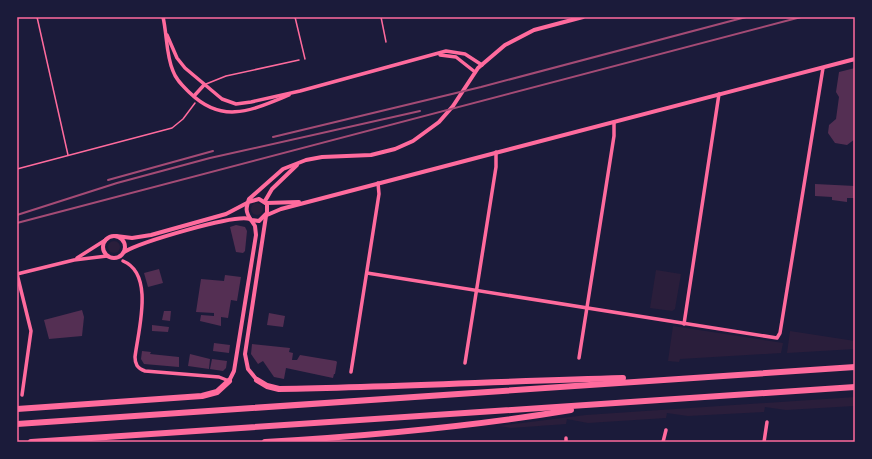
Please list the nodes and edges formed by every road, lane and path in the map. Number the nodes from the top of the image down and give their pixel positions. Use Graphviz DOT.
graph roads {
  1 [pos="37,17"];
  2 [pos="163,17"];
  3 [pos="295,17"];
  4 [pos="381,17"];
  5 [pos="583,17"];
  6 [pos="167,35"];
  7 [pos="386,42"];
  8 [pos="433,56"];
  9 [pos="305,59"];
  10 [pos="855,59"];
  11 [pos="299,60"];
  12 [pos="482,65"];
  13 [pos="823,68"];
  14 [pos="475,70"];
  15 [pos="204,85"];
  16 [pos="300,91"];
  17 [pos="719,94"];
  18 [pos="194,96"];
  19 [pos="195,103"];
  20 [pos="614,122"];
  21 [pos="496,152"];
  22 [pos="68,155"];
  23 [pos="298,163"];
  24 [pos="17,169"];
  25 [pos="378,183"];
  26 [pos="313,201"];
  27 [pos="248,202"];
  28 [pos="266,202"];
  29 [pos="266,215"];
  30 [pos="251,220"];
  31 [pos="116,236"];
  32 [pos="107,239"];
  33 [pos="124,253"];
  34 [pos="107,256"];
  35 [pos="74,260"];
  36 [pos="123,261"];
  37 [pos="257,272"];
  38 [pos="367,273"];
  39 [pos="17,274"];
  40 [pos="250,274"];
  41 [pos="476,289"];
  42 [pos="586,307"];
  43 [pos="684,324"];
  44 [pos="248,334"];
  45 [pos="239,337"];
  46 [pos="579,358"];
  47 [pos="465,363"];
  48 [pos="855,367"];
  49 [pos="351,372"];
  50 [pos="713,376"];
  51 [pos="257,380"];
  52 [pos="229,381"];
  53 [pos="855,387"];
  54 [pos="22,395"];
  55 [pos="602,405"];
  56 [pos="17,409"];
  57 [pos="767,422"];
  58 [pos="17,424"];
  59 [pos="666,430"];
  60 [pos="31,442"];
  61 [pos="265,442"];
  62 [pos="663,442"];
  63 [pos="764,442"];
  1 -- 22 [label="lane"];
  2 -- 6 [label="street"];
  3 -- 9 [label="lane"];
  4 -- 7 [label="lane"];
  5 -- 12 [label="street"];
  6 -- 15 [label="street"];
  6 -- 18 [label="street"];
  8 -- 12 [label="street"];
  8 -- 14 [label="street"];
  8 -- 16 [label="street"];
  10 -- 13 [label="street"];
  11 -- 15 [label="lane"];
  12 -- 14 [label="street"];
  13 -- 17 [label="street"];
  13 -- 43 [label="street"];
  14 -- 23 [label="street"];
  15 -- 16 [label="street"];
  15 -- 18 [label="street"];
  16 -- 18 [label="street"];
  17 -- 20 [label="street"];
  17 -- 43 [label="street"];
  19 -- 22 [label="lane"];
  20 -- 21 [label="street"];
  20 -- 42 [label="street"];
  21 -- 25 [label="street"];
  21 -- 41 [label="street"];
  22 -- 24 [label="lane"];
  23 -- 27 [label="street"];
  23 -- 28 [label="street"];
  25 -- 26 [label="street"];
  25 -- 38 [label="street"];
  26 -- 28 [label="street"];
  26 -- 29 [label="street"];
  27 -- 28 [label="street"];
  27 -- 30 [label="street"];
  27 -- 31 [label="street"];
  28 -- 29 [label="street"];
  29 -- 30 [label="street"];
  29 -- 37 [label="street"];
  30 -- 33 [label="street"];
  30 -- 40 [label="street"];
  31 -- 32 [label="street"];
  31 -- 33 [label="street"];
  32 -- 34 [label="street"];
  32 -- 35 [label="street"];
  33 -- 34 [label="street"];
  33 -- 36 [label="street"];
  34 -- 35 [label="street"];
  35 -- 39 [label="street"];
  36 -- 52 [label="street"];
  37 -- 40 [label="street"];
  37 -- 44 [label="street"];
  38 -- 41 [label="street"];
  38 -- 49 [label="street"];
  39 -- 54 [label="street"];
  40 -- 45 [label="street"];
  41 -- 42 [label="street"];
  41 -- 47 [label="street"];
  42 -- 43 [label="street"];
  42 -- 46 [label="street"];
  44 -- 45 [label="street"];
  44 -- 51 [label="street"];
  45 -- 52 [label="street"];
  48 -- 50 [label="highway"];
  50 -- 51 [label="highway"];
  50 -- 58 [label="highway"];
  52 -- 56 [label="highway"];
  53 -- 55 [label="highway"];
  55 -- 60 [label="highway"];
  55 -- 61 [label="highway"];
  57 -- 63 [label="street"];
  59 -- 62 [label="street"];
}
